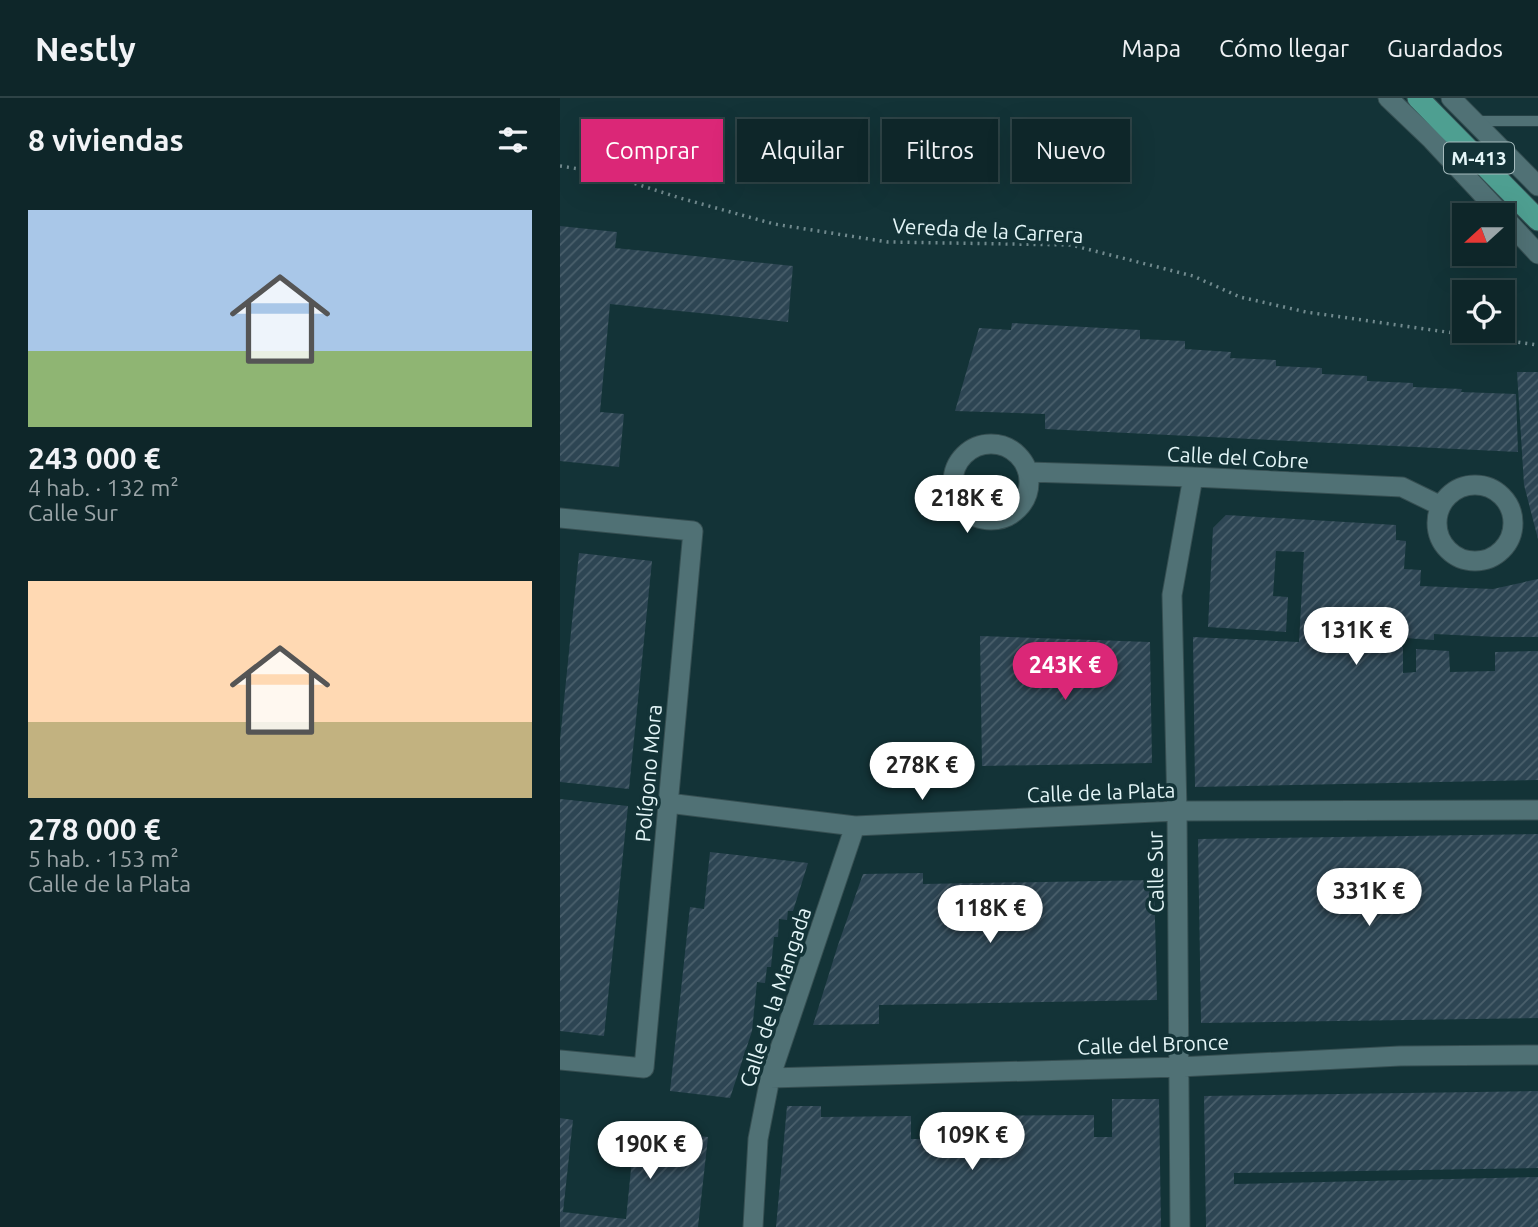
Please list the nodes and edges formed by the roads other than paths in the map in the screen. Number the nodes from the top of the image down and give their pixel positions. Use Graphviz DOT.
graph roads {
  1 [pos="1388,98"];
  2 [pos="1418,98"];
  3 [pos="1451,98"];
  4 [pos="1474,121"];
  5 [pos="1538,121"];
  6 [pos="1538,186"];
  7 [pos="1491,203"];
  8 [pos="1538,220"];
  9 [pos="1516,230"];
  10 [pos="1538,254"];
  11 [pos="1028,472"];
  12 [pos="1193,477"];
  13 [pos="1441,506"];
  14 [pos="560,518"];
  15 [pos="668,803"];
  16 [pos="1538,810"];
  17 [pos="1177,811"];
  18 [pos="855,825"];
  19 [pos="1538,1055"];
  20 [pos="560,1060"];
  21 [pos="1180,1067"];
  22 [pos="769,1078"];
  23 [pos="752,1227"];
  24 [pos="1180,1227"];
  1 -- 7 [label="street"];
  2 -- 8 [label="main road, M-413"];
  3 -- 4 [label="street"];
  4 -- 5 [label="lane"];
  4 -- 6 [label="street"];
  9 -- 10 [label="street"];
  11 -- 12 [label="street, Calle del Cobre"];
  12 -- 13 [label="street, Calle del Cobre"];
  12 -- 17 [label="street, Calle Sur"];
  14 -- 15 [label="street, Polígono Mora"];
  15 -- 18 [label="street, Calle de la Plata"];
  15 -- 20 [label="street, Polígono Mora"];
  16 -- 17 [label="street, Calle de la Plata"];
  17 -- 18 [label="street, Calle de la Plata"];
  17 -- 21 [label="street, Calle Sur"];
  18 -- 22 [label="street, Calle de la Mangada"];
  19 -- 21 [label="street, Calle del Bronce"];
  21 -- 22 [label="street, Calle del Bronce"];
  21 -- 24 [label="street, Calle Sur"];
  22 -- 23 [label="street, Calle de la Mangada"];
}
